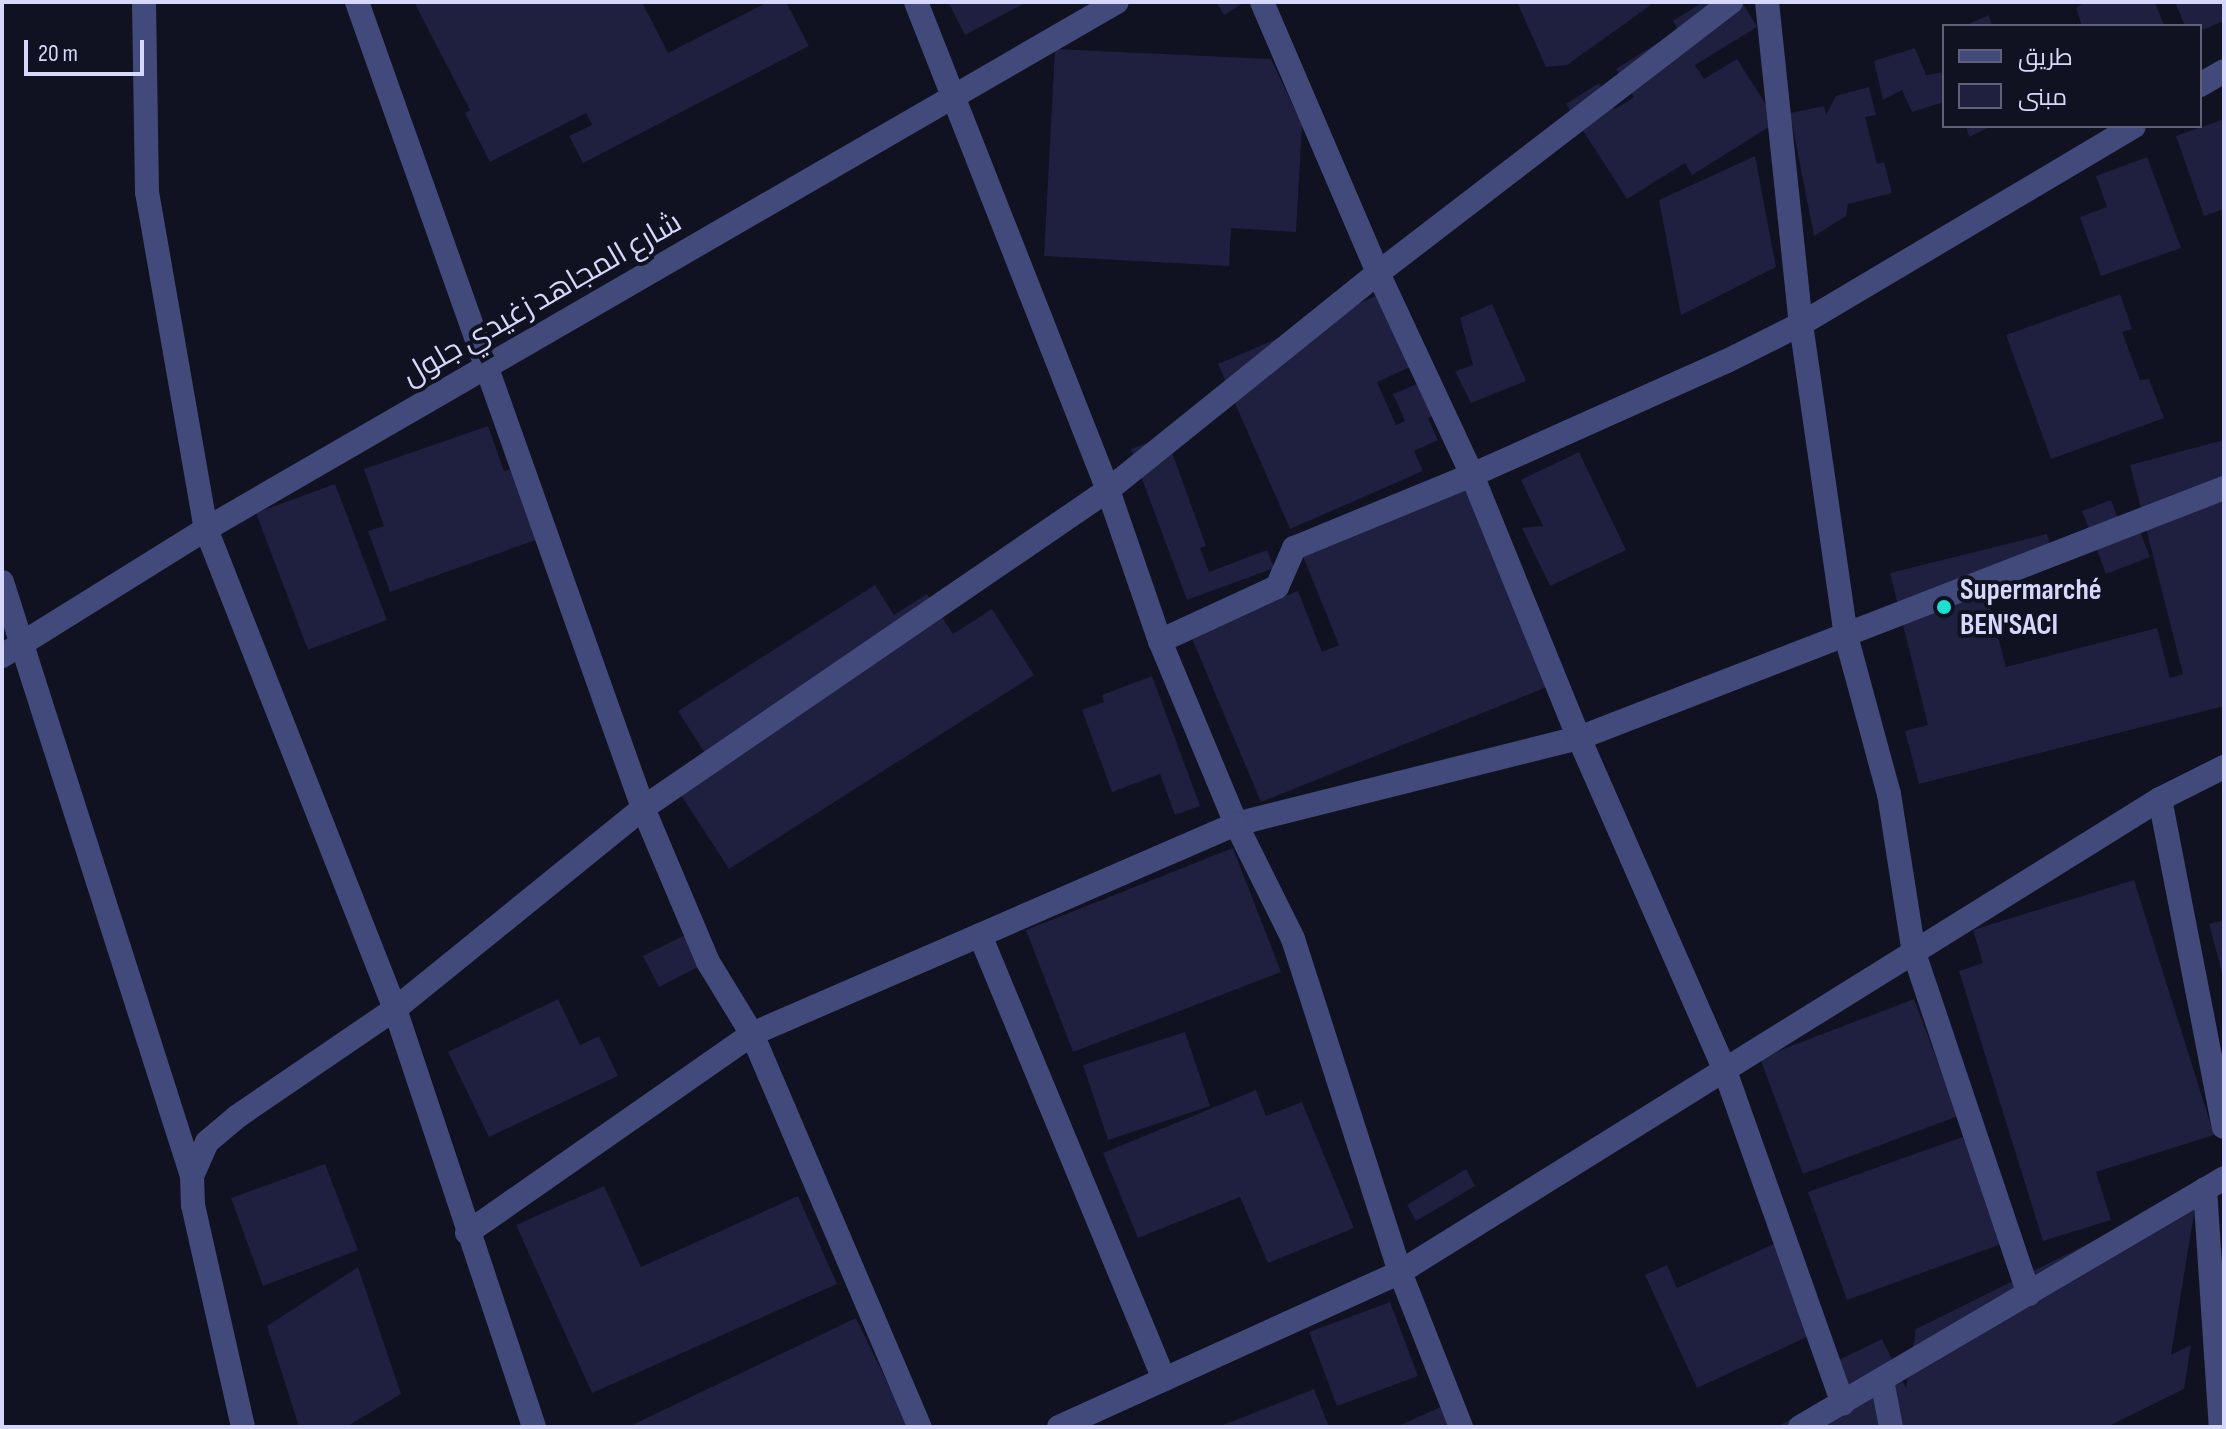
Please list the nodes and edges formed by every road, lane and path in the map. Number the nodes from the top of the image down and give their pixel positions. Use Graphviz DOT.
graph roads {
  1 [pos="144,2"];
  2 [pos="357,2"];
  3 [pos="916,2"];
  4 [pos="1117,2"];
  5 [pos="1262,2"];
  6 [pos="1731,2"];
  7 [pos="1767,2"];
  8 [pos="2224,71"];
  9 [pos="2202,84"];
  10 [pos="952,99"];
  11 [pos="2131,128"];
  12 [pos="1378,273"];
  13 [pos="1801,324"];
  14 [pos="486,368"];
  15 [pos="1472,475"];
  16 [pos="2224,488"];
  17 [pos="1108,490"];
  18 [pos="206,529"];
  19 [pos="2,582"];
  20 [pos="1846,636"];
  21 [pos="1160,641"];
  22 [pos="24,642"];
  23 [pos="2,656"];
  24 [pos="1579,738"];
  25 [pos="2224,767"];
  26 [pos="2160,799"];
  27 [pos="643,808"];
  28 [pos="1236,824"];
  29 [pos="980,935"];
  30 [pos="1914,953"];
  31 [pos="395,1009"];
  32 [pos="752,1034"];
  33 [pos="1724,1068"];
  34 [pos="2224,1127"];
  35 [pos="192,1176"];
  36 [pos="2214,1184"];
  37 [pos="467,1233"];
  38 [pos="1400,1272"];
  39 [pos="2029,1294"];
  40 [pos="1164,1379"];
  41 [pos="1882,1380"];
  42 [pos="1843,1404"];
  43 [pos="243,1427"];
  44 [pos="534,1427"];
  45 [pos="920,1427"];
  46 [pos="1059,1427"];
  47 [pos="1461,1427"];
  48 [pos="1800,1427"];
  49 [pos="1891,1427"];
  50 [pos="2221,1427"];
  1 -- 18 [label="street"];
  2 -- 14 [label="street"];
  3 -- 10 [label="street"];
  4 -- 10 [label="street, شارع المجاهد زغيدي جلول"];
  5 -- 12 [label="street"];
  6 -- 12 [label="street"];
  7 -- 13 [label="street"];
  8 -- 9 [label="street"];
  10 -- 14 [label="street, شارع المجاهد زغيدي جلول"];
  10 -- 17 [label="street"];
  11 -- 13 [label="street"];
  12 -- 15 [label="street"];
  12 -- 17 [label="street"];
  13 -- 15 [label="street"];
  13 -- 20 [label="street"];
  14 -- 18 [label="street, شارع المجاهد زغيدي جلول"];
  14 -- 27 [label="street"];
  15 -- 21 [label="street"];
  15 -- 24 [label="street"];
  16 -- 20 [label="street"];
  17 -- 21 [label="street"];
  17 -- 27 [label="street"];
  18 -- 22 [label="street, شارع المجاهد زغيدي جلول"];
  18 -- 31 [label="street"];
  19 -- 22 [label="street"];
  20 -- 24 [label="street"];
  20 -- 30 [label="street"];
  21 -- 28 [label="street"];
  22 -- 23 [label="street, شارع المجاهد زغيدي جلول"];
  22 -- 35 [label="street"];
  24 -- 28 [label="street"];
  24 -- 33 [label="street"];
  25 -- 26 [label="street"];
  26 -- 30 [label="street"];
  26 -- 34 [label="street"];
  27 -- 31 [label="street"];
  27 -- 32 [label="street"];
  28 -- 29 [label="street"];
  28 -- 38 [label="street"];
  29 -- 32 [label="street"];
  29 -- 40 [label="street"];
  30 -- 33 [label="street"];
  30 -- 39 [label="street"];
  31 -- 35 [label="street"];
  31 -- 37 [label="street"];
  32 -- 37 [label="street"];
  32 -- 45 [label="street"];
  33 -- 38 [label="street"];
  33 -- 42 [label="street"];
  35 -- 43 [label="street"];
  36 -- 39 [label="street"];
  36 -- 50 [label="street"];
  37 -- 44 [label="street"];
  38 -- 40 [label="street"];
  38 -- 47 [label="street"];
  39 -- 41 [label="street"];
  40 -- 46 [label="street"];
  41 -- 42 [label="street"];
  41 -- 49 [label="street"];
  42 -- 48 [label="street"];
}
